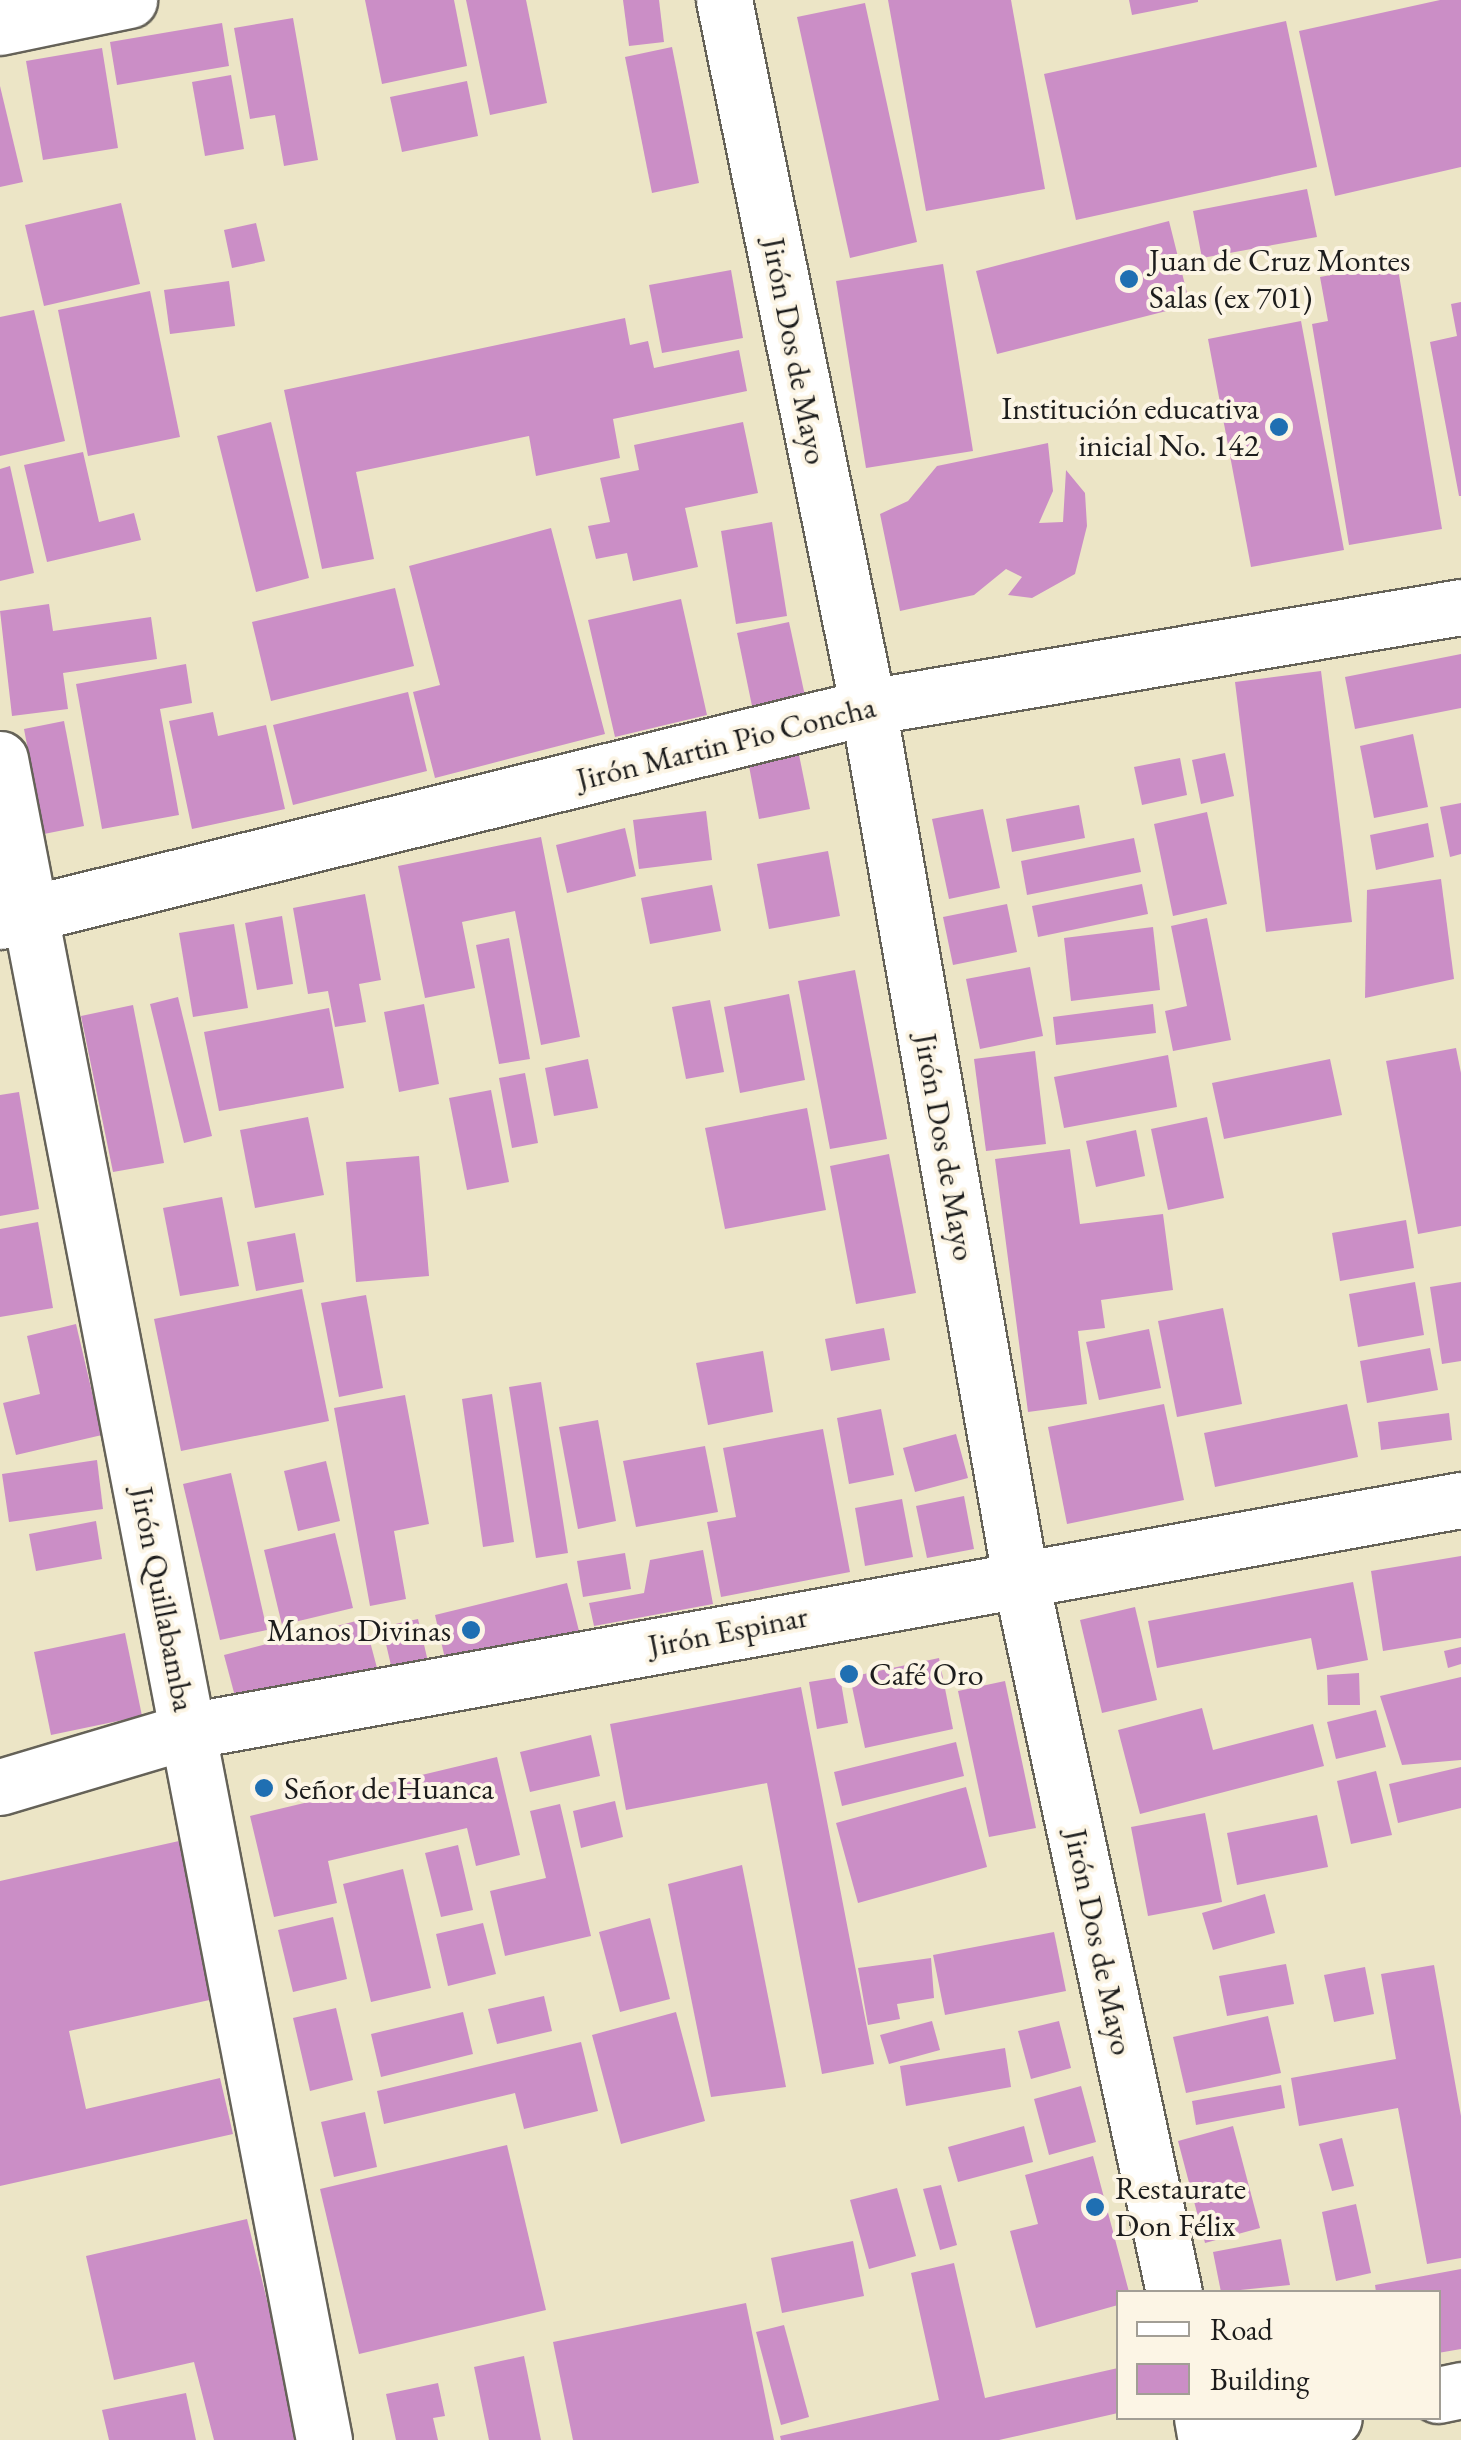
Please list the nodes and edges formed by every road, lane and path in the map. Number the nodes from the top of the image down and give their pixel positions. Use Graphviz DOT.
graph roads {
  1 [pos="129,0"];
  2 [pos="724,0"];
  3 [pos="0,26"];
  4 [pos="1461,607"];
  5 [pos="868,707"];
  6 [pos="0,759"];
  7 [pos="16,918"];
  8 [pos="1461,1500"];
  9 [pos="1020,1577"];
  10 [pos="188,1731"];
  11 [pos="0,1787"];
  12 [pos="1174,2290"];
  13 [pos="1324,2420"];
  14 [pos="324,2440"];
  15 [pos="1229,2440"];
  1 -- 3 [label="main road"];
  2 -- 5 [label="main road, Jirón Dos de Mayo"];
  4 -- 5 [label="main road, Jirón Martin Pio Concha"];
  5 -- 7 [label="main road, Jirón Martin Pio Concha"];
  5 -- 9 [label="main road, Jirón Dos de Mayo"];
  6 -- 7 [label="main road, Jirón Quillabamba"];
  7 -- 10 [label="main road, Jirón Quillabamba"];
  8 -- 9 [label="main road, Jirón Espinar"];
  9 -- 10 [label="main road, Jirón Espinar"];
  9 -- 12 [label="main road, Jirón Dos de Mayo"];
  10 -- 11 [label="main road, Jirón Espinar"];
  10 -- 14 [label="main road, Jirón Quillabamba"];
  13 -- 15 [label="main road"];
}
